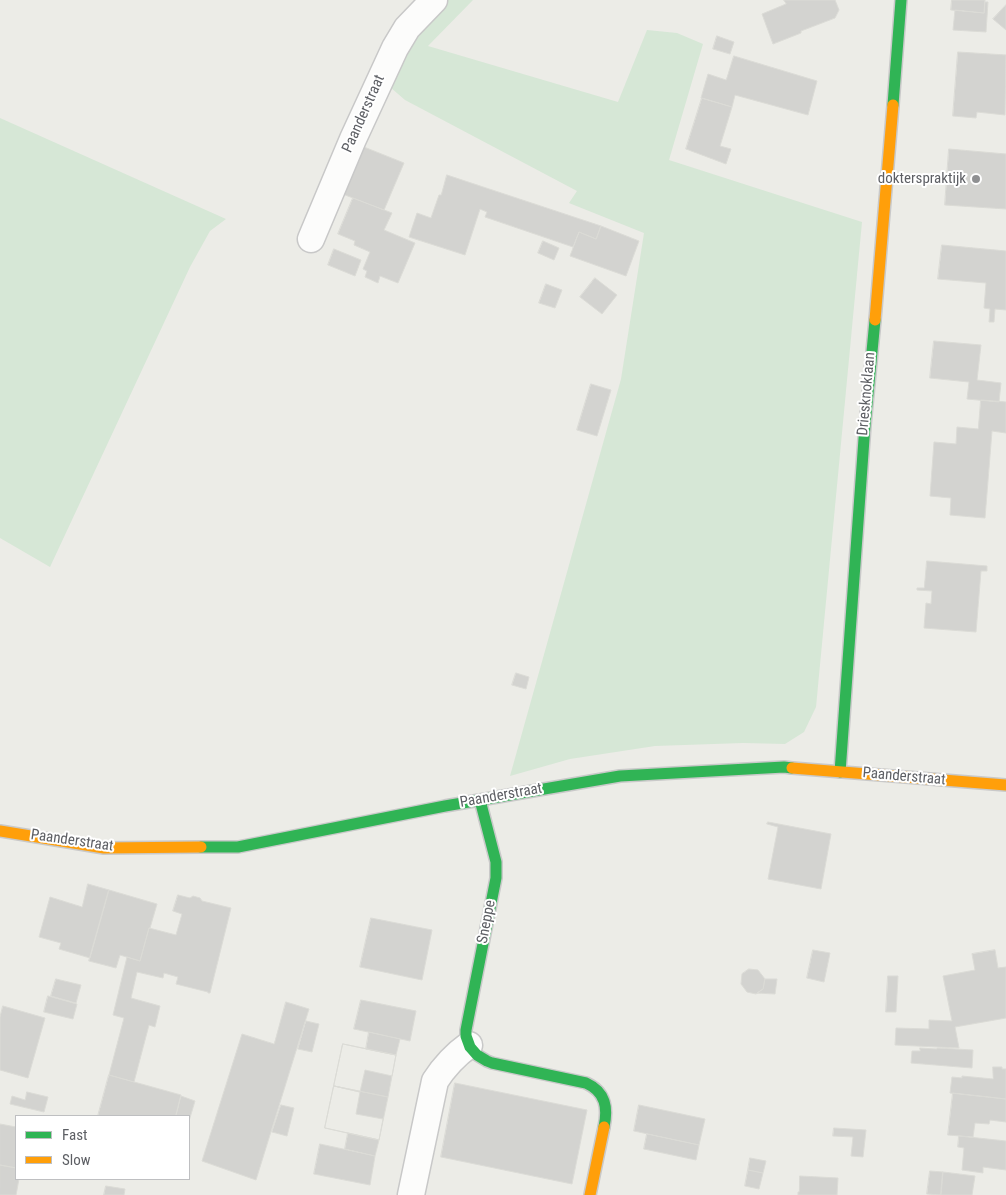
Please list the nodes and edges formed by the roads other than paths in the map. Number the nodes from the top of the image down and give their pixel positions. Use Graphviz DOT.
graph roads {
  1 [pos="434,0"];
  2 [pos="898,5"];
  3 [pos="311,239"];
  4 [pos="840,772"];
  5 [pos="1006,785"];
  6 [pos="480,800"];
  7 [pos="0,831"];
  8 [pos="469,1045"];
  9 [pos="411,1195"];
  10 [pos="590,1195"];
  1 -- 3 [label="street, Paanderstraat"];
  2 -- 4 [label="street, Driesknoklaan"];
  4 -- 5 [label="street, Paanderstraat"];
  4 -- 6 [label="street, Paanderstraat"];
  6 -- 7 [label="street, Paanderstraat"];
  6 -- 8 [label="street, Sneppe"];
  8 -- 9 [label="street"];
  8 -- 10 [label="street"];
}
